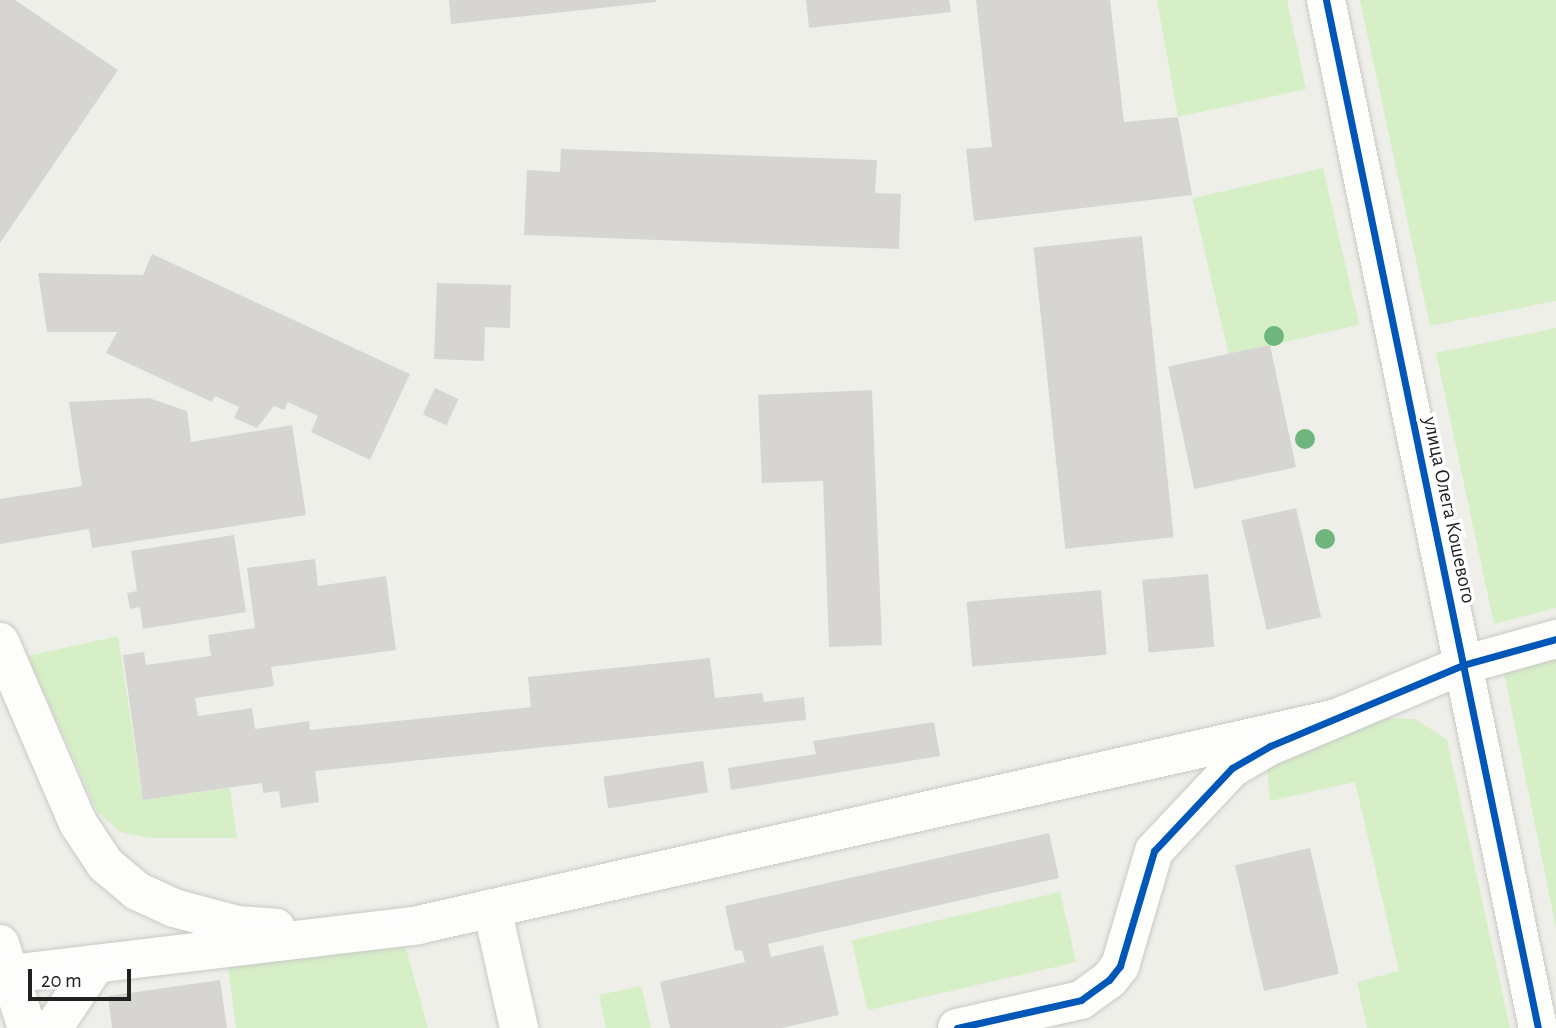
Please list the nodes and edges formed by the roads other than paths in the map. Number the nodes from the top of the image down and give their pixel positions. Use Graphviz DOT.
graph roads {
  1 [pos="1326,0"];
  2 [pos="1556,639"];
  3 [pos="0,642"];
  4 [pos="1463,665"];
  5 [pos="1333,719"];
  6 [pos="492,908"];
  7 [pos="418,925"];
  8 [pos="5,959"];
  9 [pos="96,964"];
  10 [pos="27,1028"];
  11 [pos="53,1028"];
  12 [pos="519,1028"];
  13 [pos="957,1028"];
  14 [pos="1538,1028"];
  1 -- 4 [label="street, улица Олега Кошевого"];
  2 -- 4 [label="street"];
  3 -- 7 [label="street"];
  4 -- 5 [label="street"];
  4 -- 14 [label="street, улица Олега Кошевого"];
  5 -- 6 [label="street"];
  5 -- 13 [label="street"];
  6 -- 7 [label="street"];
  6 -- 12 [label="street"];
  7 -- 9 [label="street"];
  8 -- 9 [label="street"];
  8 -- 10 [label="street"];
  9 -- 11 [label="street"];
}
